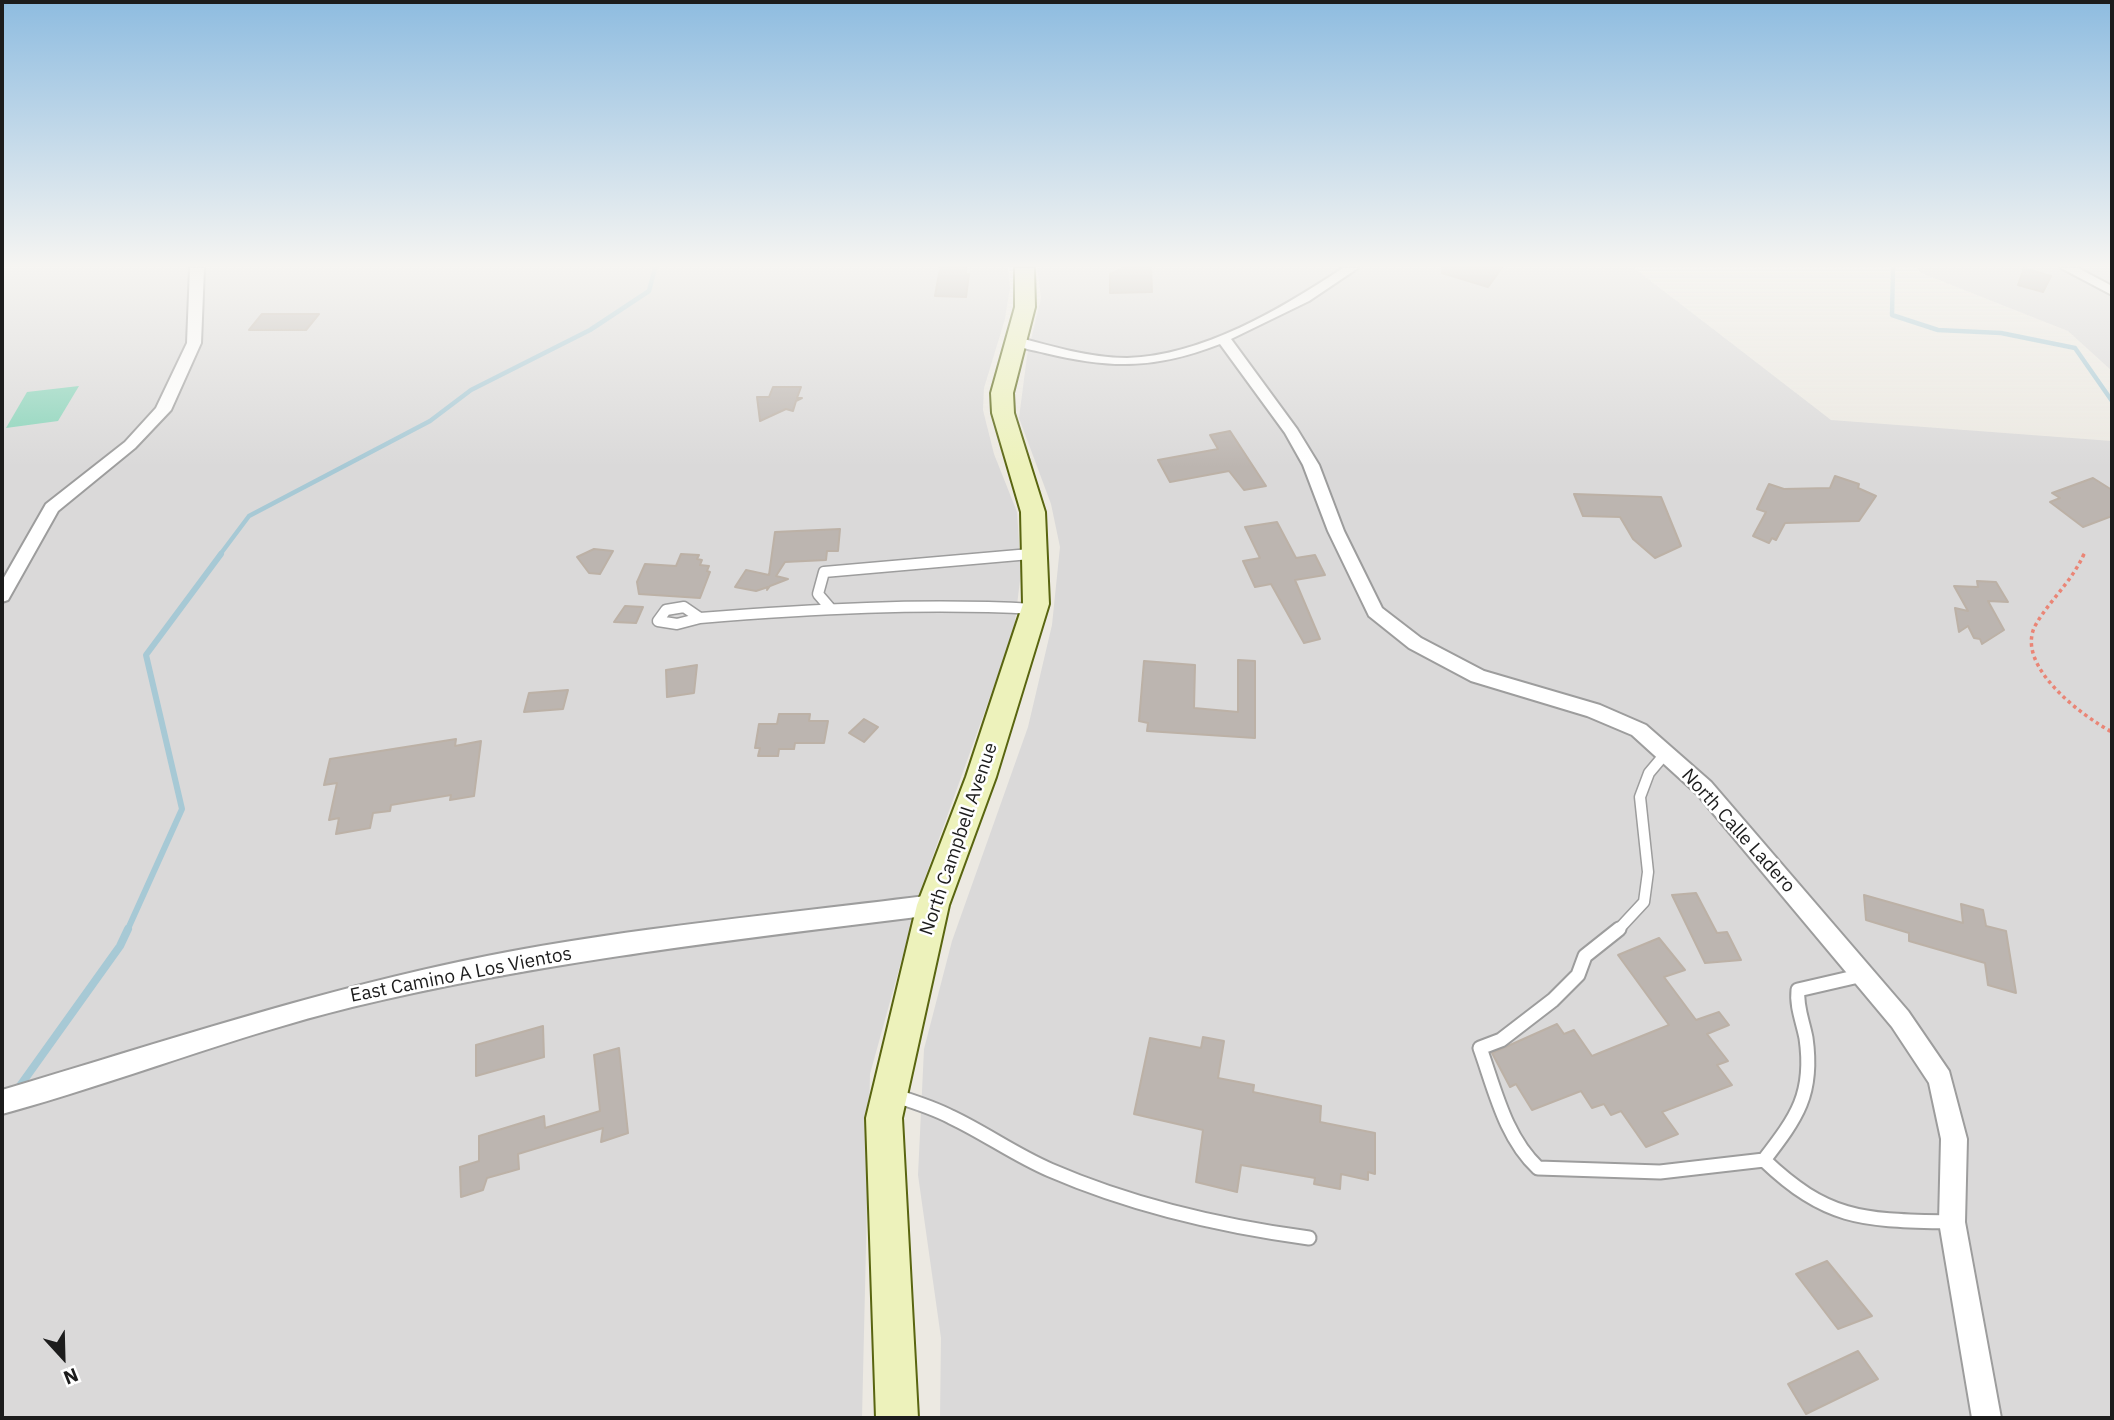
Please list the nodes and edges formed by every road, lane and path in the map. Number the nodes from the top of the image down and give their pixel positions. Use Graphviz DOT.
graph roads {
  1 [pos="194,334"];
  2 [pos="1018,334"];
  3 [pos="1231,334"];
  4 [pos="1223,338"];
  5 [pos="1016,341"];
  6 [pos="2085,552"];
  7 [pos="1034,554"];
  8 [pos="2,596"];
  9 [pos="830,608"];
  10 [pos="1035,609"];
  11 [pos="699,618"];
  12 [pos="2112,732"];
  13 [pos="1665,754"];
  14 [pos="933,905"];
  15 [pos="1863,975"];
  16 [pos="889,1093"];
  17 [pos="2,1102"];
  18 [pos="1764,1160"];
  19 [pos="1952,1222"];
  20 [pos="1309,1238"];
  21 [pos="897,1418"];
  22 [pos="1987,1418"];
  1 -- 8 [label="street"];
  2 -- 5 [label="main road, North Campbell Avenue"];
  3 -- 4 [label="street"];
  4 -- 5 [label="street"];
  4 -- 13 [label="street, North Calle Ladero"];
  5 -- 7 [label="main road, North Campbell Avenue"];
  6 -- 12 [label="path"];
  7 -- 9 [label="lane"];
  7 -- 10 [label="main road, North Campbell Avenue"];
  9 -- 10 [label="lane"];
  9 -- 11 [label="lane"];
  10 -- 14 [label="main road, North Campbell Avenue"];
  13 -- 15 [label="street, North Calle Ladero"];
  13 -- 18 [label="lane"];
  14 -- 16 [label="main road, North Campbell Avenue"];
  14 -- 17 [label="street, East Camino A Los Vientos"];
  15 -- 18 [label="lane"];
  15 -- 19 [label="street, North Calle Ladero"];
  16 -- 20 [label="lane"];
  16 -- 21 [label="main road, North Campbell Avenue"];
  18 -- 19 [label="lane"];
  19 -- 22 [label="street, North Calle Ladero"];
}
